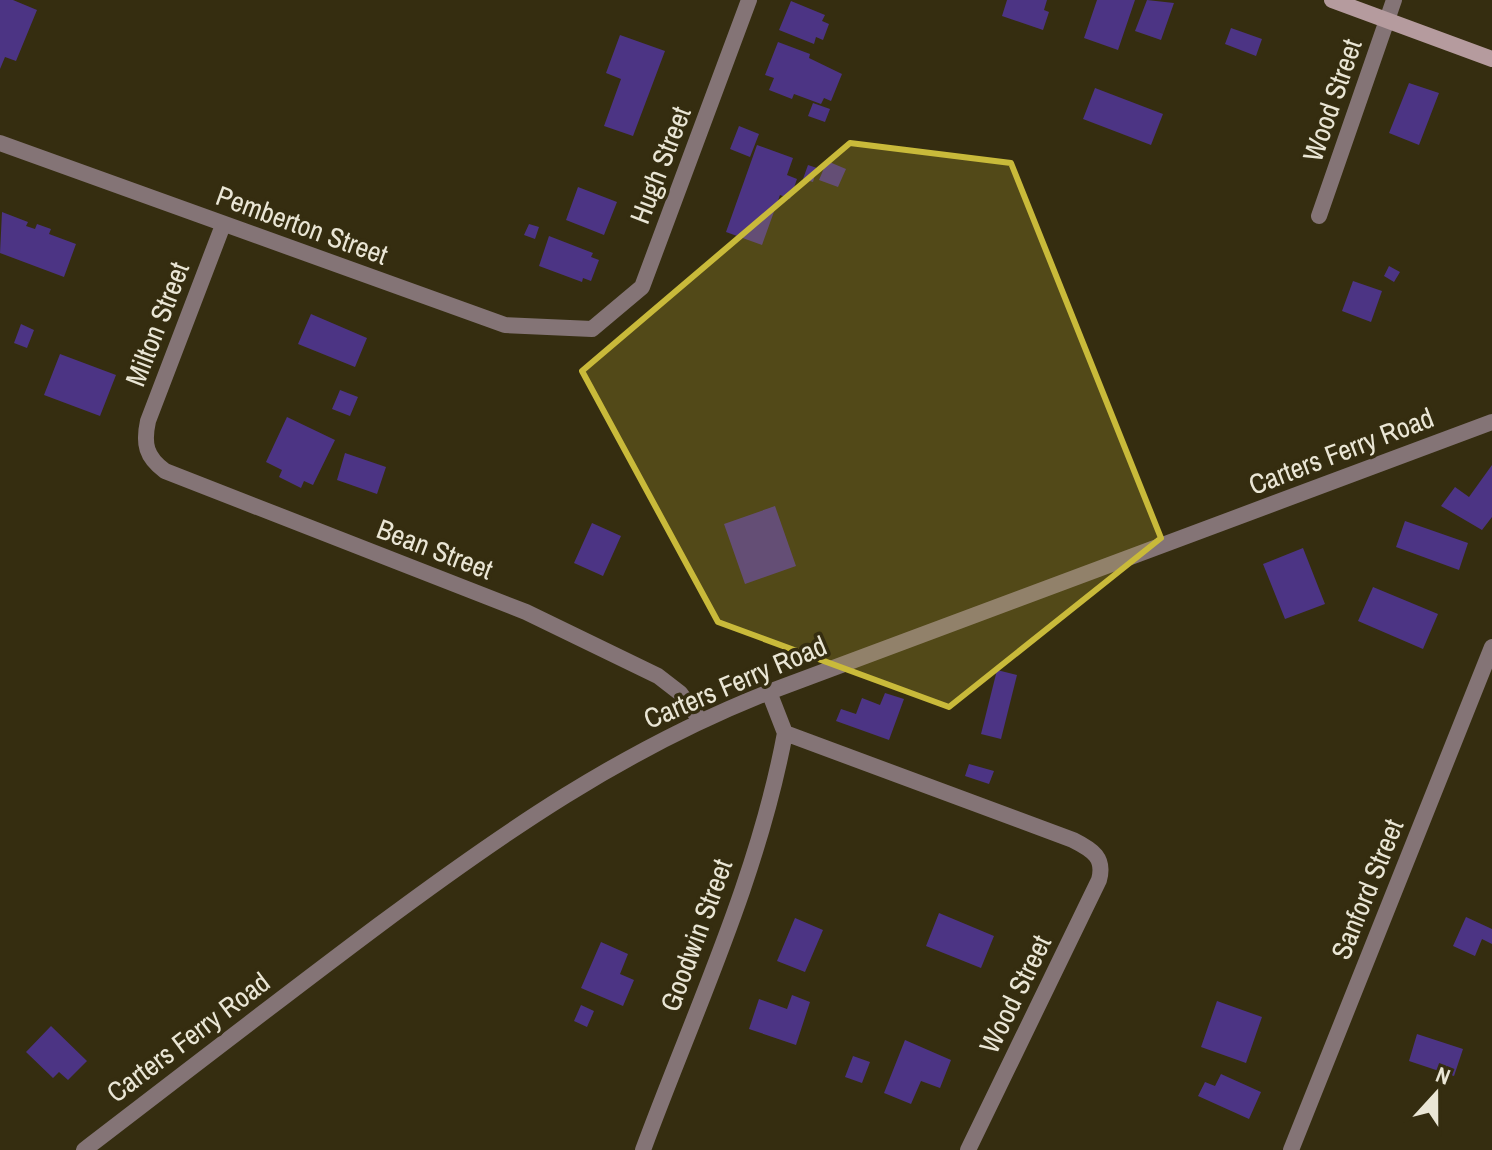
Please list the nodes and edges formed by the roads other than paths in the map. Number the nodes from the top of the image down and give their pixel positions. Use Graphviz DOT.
graph roads {
  1 [pos="749,0"];
  2 [pos="1332,0"];
  3 [pos="1394,0"];
  4 [pos="1387,20"];
  5 [pos="1492,59"];
  6 [pos="0,143"];
  7 [pos="1319,216"];
  8 [pos="223,225"];
  9 [pos="592,329"];
  10 [pos="1492,422"];
  11 [pos="145,443"];
  12 [pos="1492,647"];
  13 [pos="769,692"];
  14 [pos="700,720"];
  15 [pos="785,733"];
  16 [pos="84,1150"];
  17 [pos="643,1150"];
  18 [pos="968,1150"];
  19 [pos="1291,1150"];
  1 -- 9 [label="street, Hugh Street"];
  2 -- 4 [label="street"];
  3 -- 4 [label="street, Wood Street"];
  4 -- 5 [label="street"];
  4 -- 7 [label="street, Wood Street"];
  6 -- 8 [label="street, Pemberton Street"];
  8 -- 9 [label="street, Pemberton Street"];
  8 -- 11 [label="street, Milton Street"];
  10 -- 13 [label="street, Carters Ferry Road"];
  11 -- 14 [label="street, Bean Street"];
  12 -- 19 [label="street, Sanford Street"];
  13 -- 14 [label="street, Carters Ferry Road"];
  13 -- 15 [label="street"];
  14 -- 16 [label="street, Carters Ferry Road"];
  15 -- 17 [label="street, Goodwin Street"];
  15 -- 18 [label="street, Wood Street"];
}
